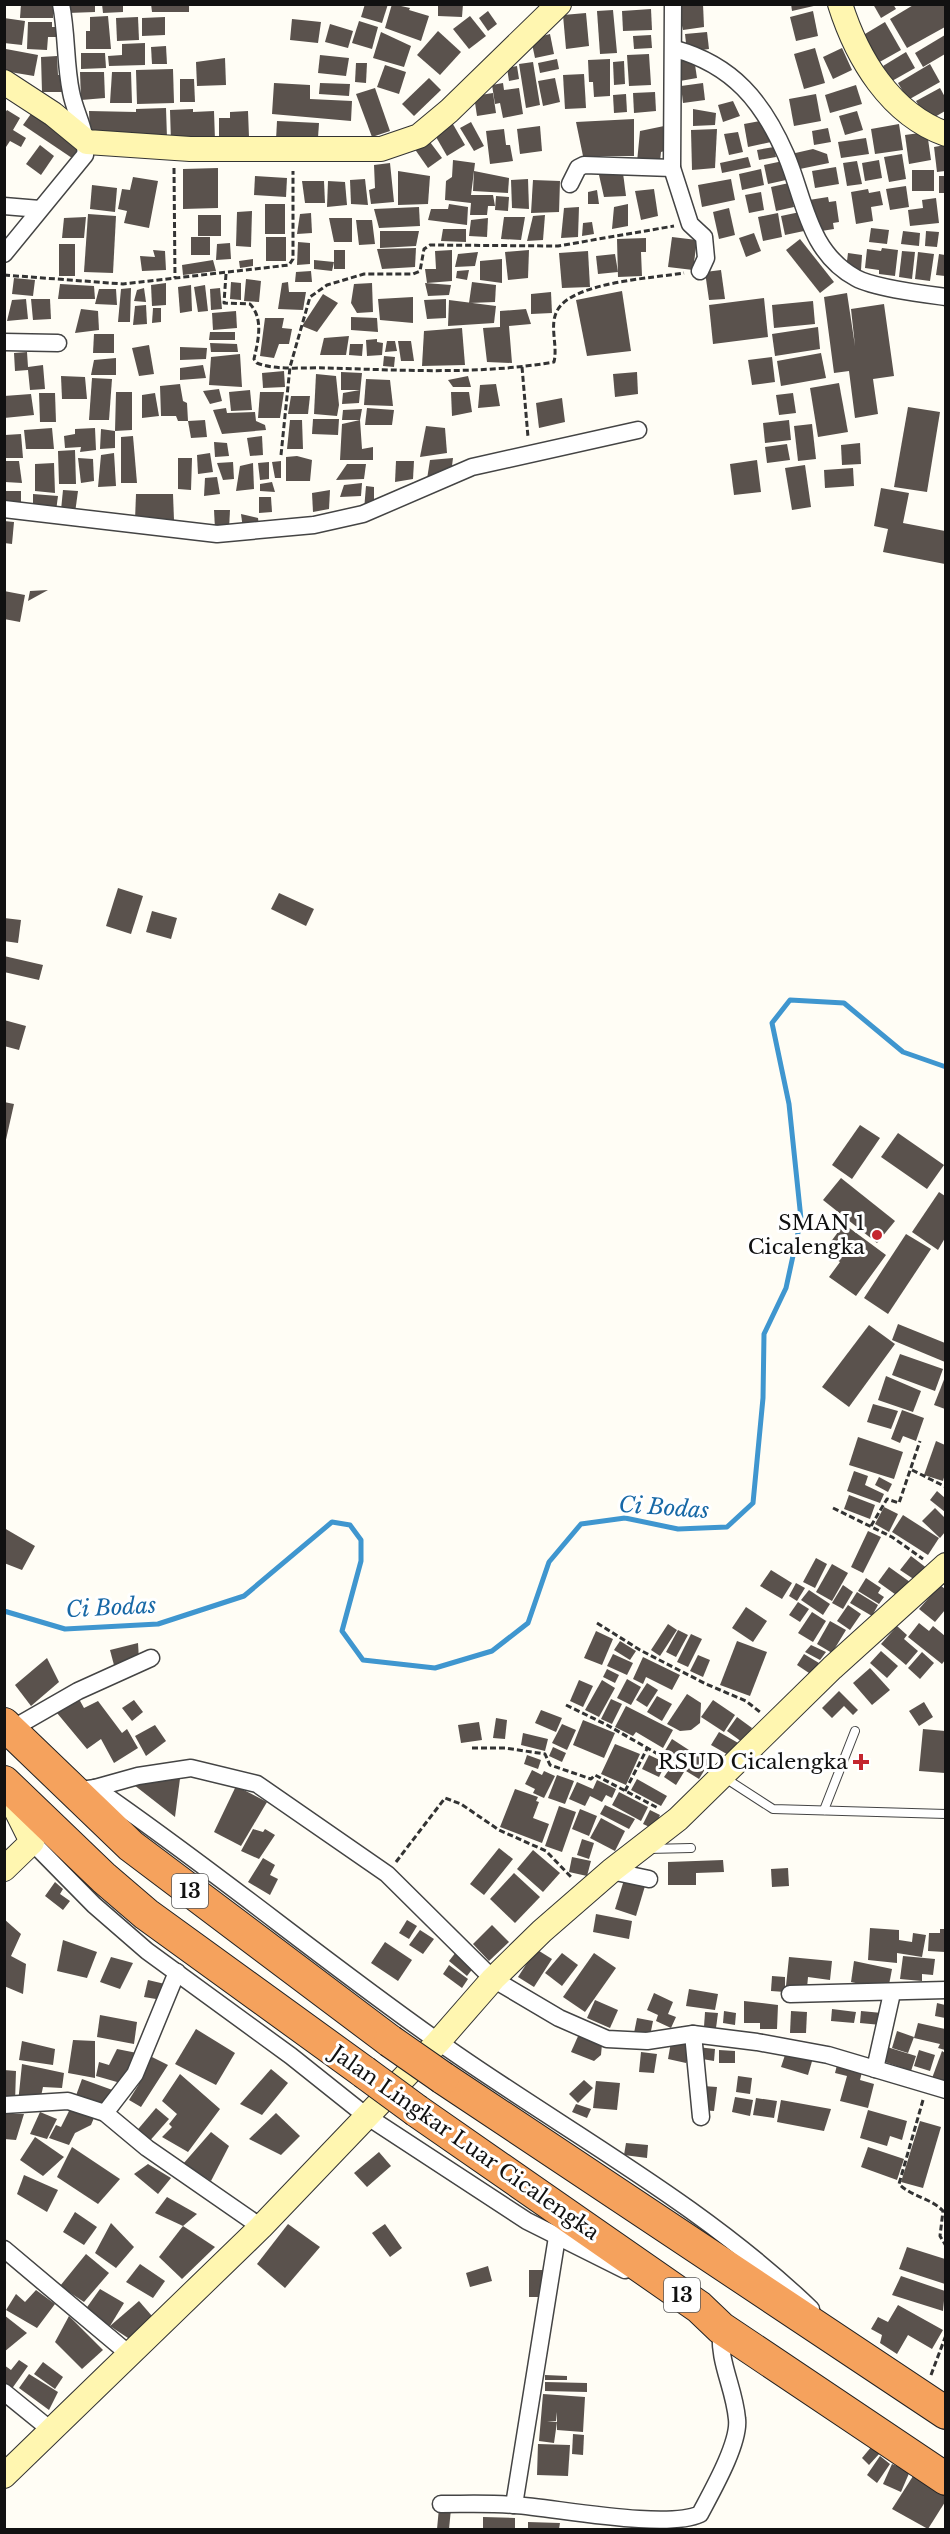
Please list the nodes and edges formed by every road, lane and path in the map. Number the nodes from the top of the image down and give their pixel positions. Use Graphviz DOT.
graph roads {
  1 [pos="61,4"];
  2 [pos="559,4"];
  3 [pos="673,4"];
  4 [pos="840,4"];
  5 [pos="675,50"];
  6 [pos="4,82"];
  7 [pos="945,134"];
  8 [pos="87,142"];
  9 [pos="293,149"];
  10 [pos="174,154"];
  11 [pos="672,168"];
  12 [pos="570,184"];
  13 [pos="4,206"];
  14 [pos="40,208"];
  15 [pos="690,224"];
  16 [pos="4,254"];
  17 [pos="700,271"];
  18 [pos="4,274"];
  19 [pos="226,274"];
  20 [pos="175,279"];
  21 [pos="945,297"];
  22 [pos="4,342"];
  23 [pos="58,343"];
  24 [pos="290,367"];
  25 [pos="522,367"];
  26 [pos="638,430"];
  27 [pos="529,453"];
  28 [pos="281,455"];
  29 [pos="4,509"];
  30 [pos="920,1441"];
  31 [pos="912,1470"];
  32 [pos="945,1487"];
  33 [pos="833,1508"];
  34 [pos="871,1526"];
  35 [pos="942,1567"];
  36 [pos="597,1623"];
  37 [pos="152,1658"];
  38 [pos="566,1706"];
  39 [pos="774,1725"];
  40 [pos="8,1727"];
  41 [pos="855,1731"];
  42 [pos="648,1747"];
  43 [pos="472,1748"];
  44 [pos="670,1761"];
  45 [pos="722,1776"];
  46 [pos="4,1782"];
  47 [pos="4,1787"];
  48 [pos="85,1790"];
  49 [pos="625,1791"];
  50 [pos="824,1810"];
  51 [pos="945,1814"];
  52 [pos="678,1820"];
  53 [pos="32,1842"];
  54 [pos="691,1848"];
  55 [pos="642,1849"];
  56 [pos="4,1869"];
  57 [pos="611,1871"];
  58 [pos="387,1874"];
  59 [pos="650,1879"];
  60 [pos="584,1894"];
  61 [pos="177,1972"];
  62 [pos="493,1979"];
  63 [pos="945,1990"];
  64 [pos="892,1993"];
  65 [pos="790,1994"];
  66 [pos="693,2034"];
  67 [pos="438,2042"];
  68 [pos="875,2068"];
  69 [pos="928,2084"];
  70 [pos="945,2090"];
  71 [pos="4,2105"];
  72 [pos="105,2113"];
  73 [pos="365,2115"];
  74 [pos="701,2117"];
  75 [pos="261,2227"];
  76 [pos="556,2237"];
  77 [pos="945,2246"];
  78 [pos="4,2249"];
  79 [pos="699,2307"];
  80 [pos="722,2328"];
  81 [pos="945,2335"];
  82 [pos="129,2354"];
  83 [pos="868,2364"];
  84 [pos="4,2392"];
  85 [pos="935,2407"];
  86 [pos="52,2431"];
  87 [pos="4,2476"];
  88 [pos="945,2479"];
  89 [pos="441,2504"];
  90 [pos="514,2505"];
  1 -- 8 [label="street"];
  2 -- 9 [label="street"];
  3 -- 5 [label="street"];
  4 -- 7 [label="street"];
  5 -- 11 [label="street"];
  5 -- 21 [label="street"];
  6 -- 8 [label="street"];
  8 -- 10 [label="street"];
  8 -- 14 [label="street"];
  9 -- 10 [label="street"];
  9 -- 19 [label="path"];
  10 -- 20 [label="path"];
  11 -- 12 [label="street"];
  11 -- 15 [label="street"];
  13 -- 14 [label="street"];
  14 -- 16 [label="street"];
  15 -- 17 [label="street"];
  15 -- 24 [label="path"];
  17 -- 25 [label="path"];
  18 -- 20 [label="path"];
  19 -- 20 [label="path"];
  19 -- 24 [label="path"];
  22 -- 23 [label="street"];
  24 -- 25 [label="path"];
  24 -- 28 [label="path"];
  25 -- 27 [label="path"];
  26 -- 27 [label="street"];
  27 -- 29 [label="street"];
  30 -- 31 [label="path"];
  31 -- 32 [label="path"];
  31 -- 34 [label="path"];
  33 -- 34 [label="path"];
  34 -- 35 [label="path"];
  35 -- 39 [label="street"];
  36 -- 39 [label="path"];
  37 -- 40 [label="street"];
  38 -- 42 [label="path"];
  39 -- 45 [label="street"];
  40 -- 48 [label="highway, Jalan Lingkar Luar Cicalengka / 13"];
  41 -- 50 [label="lane"];
  42 -- 44 [label="path"];
  42 -- 49 [label="path"];
  43 -- 49 [label="path"];
  45 -- 50 [label="lane"];
  45 -- 52 [label="street"];
  46 -- 79 [label="highway, Jalan Lingkar Luar Cicalengka / 13, bridge"];
  47 -- 53 [label="street"];
  48 -- 58 [label="street"];
  48 -- 67 [label="street"];
  48 -- 83 [label="highway, Jalan Lingkar Luar Cicalengka / 13, bridge"];
  49 -- 52 [label="path"];
  50 -- 51 [label="lane"];
  52 -- 55 [label="street"];
  53 -- 56 [label="street"];
  53 -- 61 [label="street"];
  54 -- 55 [label="lane"];
  55 -- 57 [label="street"];
  57 -- 59 [label="street"];
  57 -- 60 [label="street"];
  58 -- 60 [label="path"];
  58 -- 62 [label="street"];
  60 -- 62 [label="street"];
  61 -- 72 [label="street"];
  61 -- 73 [label="street"];
  62 -- 66 [label="street"];
  62 -- 67 [label="street"];
  63 -- 64 [label="street"];
  64 -- 65 [label="street"];
  64 -- 68 [label="street"];
  66 -- 68 [label="street"];
  66 -- 74 [label="street"];
  67 -- 73 [label="street"];
  67 -- 83 [label="street"];
  68 -- 69 [label="street"];
  69 -- 70 [label="street"];
  69 -- 77 [label="path"];
  71 -- 72 [label="street"];
  72 -- 75 [label="street"];
  73 -- 75 [label="street"];
  73 -- 76 [label="street"];
  75 -- 82 [label="street"];
  76 -- 79 [label="street"];
  76 -- 90 [label="street"];
  78 -- 82 [label="street"];
  79 -- 80 [label="highway, Jalan Lingkar Luar Cicalengka / 13"];
  80 -- 88 [label="highway, Jalan Lingkar Luar Cicalengka / 13"];
  80 -- 90 [label="street"];
  81 -- 85 [label="path"];
  82 -- 86 [label="street"];
  83 -- 85 [label="highway, Jalan Lingkar Luar Cicalengka / 13"];
  84 -- 86 [label="street"];
  86 -- 87 [label="street"];
  89 -- 90 [label="street"];
}
